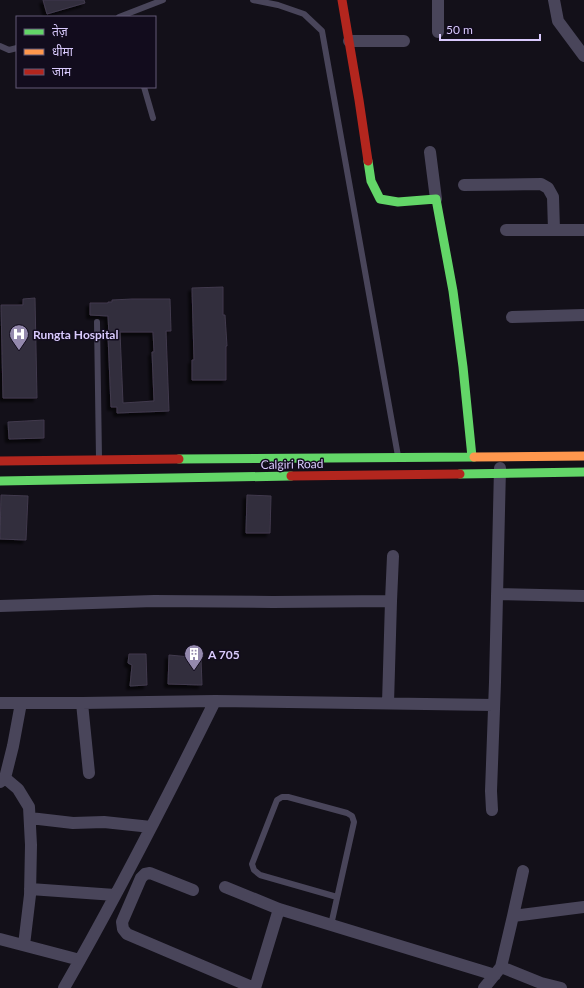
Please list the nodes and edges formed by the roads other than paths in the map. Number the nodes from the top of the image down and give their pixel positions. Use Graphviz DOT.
graph roads {
  1 [pos="162,0"];
  2 [pos="253,0"];
  3 [pos="342,0"];
  4 [pos="438,0"];
  5 [pos="554,0"];
  6 [pos="123,16"];
  7 [pos="438,32"];
  8 [pos="349,41"];
  9 [pos="404,41"];
  10 [pos="0,46"];
  11 [pos="16,48"];
  12 [pos="584,56"];
  13 [pos="144,88"];
  14 [pos="153,118"];
  15 [pos="430,152"];
  16 [pos="464,185"];
  17 [pos="436,199"];
  18 [pos="506,230"];
  19 [pos="554,230"];
  20 [pos="584,230"];
  21 [pos="584,315"];
  22 [pos="512,317"];
  23 [pos="97,322"];
  24 [pos="500,456"];
  25 [pos="584,456"];
  26 [pos="399,457"];
  27 [pos="472,457"];
  28 [pos="99,460"];
  29 [pos="0,461"];
  30 [pos="584,472"];
  31 [pos="499,473"];
  32 [pos="0,481"];
  33 [pos="393,556"];
  34 [pos="497,594"];
  35 [pos="584,596"];
  36 [pos="391,601"];
  37 [pos="0,606"];
  38 [pos="215,701"];
  39 [pos="0,703"];
  40 [pos="20,703"];
  41 [pos="82,703"];
  42 [pos="388,703"];
  43 [pos="494,705"];
  44 [pos="88,773"];
  45 [pos="2,780"];
  46 [pos="492,810"];
  47 [pos="30,818"];
  48 [pos="151,827"];
  49 [pos="523,871"];
  50 [pos="225,887"];
  51 [pos="30,889"];
  52 [pos="193,890"];
  53 [pos="115,895"];
  54 [pos="337,897"];
  55 [pos="584,907"];
  56 [pos="280,909"];
  57 [pos="513,916"];
  58 [pos="331,925"];
  59 [pos="0,939"];
  60 [pos="24,945"];
  61 [pos="80,960"];
  62 [pos="498,971"];
  63 [pos="64,988"];
  64 [pos="255,988"];
  65 [pos="484,988"];
  66 [pos="561,988"];
  1 -- 6 [label="lane"];
  2 -- 26 [label="lane"];
  3 -- 8 [label="main road"];
  4 -- 7 [label="street"];
  5 -- 12 [label="street"];
  8 -- 9 [label="street"];
  8 -- 17 [label="main road"];
  10 -- 11 [label="lane"];
  13 -- 14 [label="lane"];
  15 -- 17 [label="street"];
  16 -- 19 [label="street"];
  17 -- 27 [label="main road"];
  18 -- 19 [label="street"];
  19 -- 20 [label="street"];
  21 -- 22 [label="street"];
  23 -- 28 [label="lane"];
  24 -- 25 [label="main road, Calgiri Road"];
  24 -- 27 [label="main road, Calgiri Road"];
  24 -- 31 [label="street"];
  26 -- 27 [label="main road, Calgiri Road"];
  26 -- 28 [label="main road, Calgiri Road"];
  28 -- 29 [label="main road, Calgiri Road"];
  30 -- 31 [label="main road, Calgiri Road"];
  31 -- 32 [label="main road, Calgiri Road"];
  31 -- 34 [label="street"];
  33 -- 36 [label="street"];
  34 -- 35 [label="street"];
  34 -- 43 [label="street"];
  36 -- 37 [label="street"];
  36 -- 42 [label="street"];
  38 -- 41 [label="street"];
  38 -- 42 [label="street"];
  38 -- 48 [label="street"];
  39 -- 40 [label="street"];
  40 -- 41 [label="street"];
  40 -- 45 [label="street"];
  41 -- 44 [label="street"];
  42 -- 43 [label="street"];
  43 -- 46 [label="street"];
  45 -- 47 [label="street"];
  47 -- 48 [label="street"];
  47 -- 51 [label="street"];
  48 -- 53 [label="street"];
  49 -- 57 [label="street"];
  50 -- 56 [label="street"];
  51 -- 53 [label="street"];
  51 -- 60 [label="street"];
  52 -- 64 [label="street"];
  53 -- 61 [label="street"];
  54 -- 54 [label="lane"];
  54 -- 58 [label="lane"];
  55 -- 57 [label="street"];
  56 -- 58 [label="street"];
  56 -- 64 [label="street"];
  57 -- 62 [label="street"];
  58 -- 62 [label="street"];
  59 -- 60 [label="street"];
  60 -- 61 [label="street"];
  61 -- 63 [label="street"];
  62 -- 65 [label="street"];
  62 -- 66 [label="street"];
}
